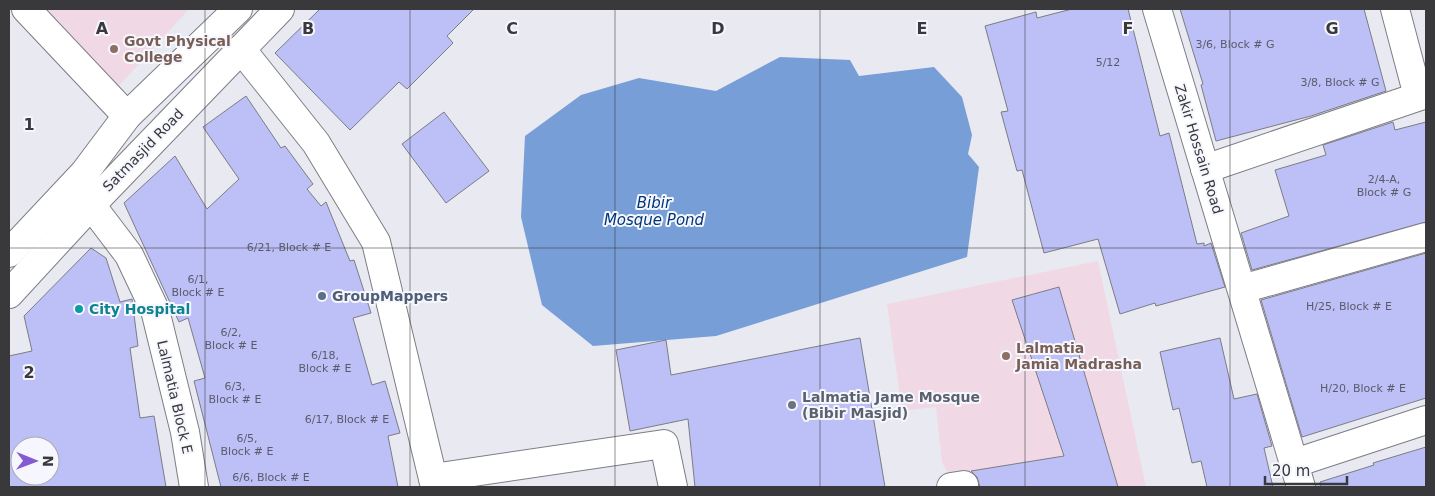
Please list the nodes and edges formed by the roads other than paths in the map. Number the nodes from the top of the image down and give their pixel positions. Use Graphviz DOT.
graph roads {
  1 [pos="26,9"];
  2 [pos="238,9"];
  3 [pos="280,9"];
  4 [pos="1157,9"];
  5 [pos="1395,9"];
  6 [pos="241,48"];
  7 [pos="1422,95"];
  8 [pos="127,116"];
  9 [pos="1205,169"];
  10 [pos="91,205"];
  11 [pos="1426,237"];
  12 [pos="9,253"];
  13 [pos="1242,289"];
  14 [pos="9,294"];
  15 [pos="1426,420"];
  16 [pos="1298,475"];
  17 [pos="434,482"];
  18 [pos="194,487"];
  19 [pos="673,487"];
  20 [pos="951,487"];
  21 [pos="964,487"];
  1 -- 8 [label="street"];
  2 -- 8 [label="street, Satmasjid Road"];
  3 -- 6 [label="street, Satmasjid Road"];
  4 -- 9 [label="street, Zakir Hossain Road"];
  5 -- 7 [label="street"];
  6 -- 10 [label="street, Satmasjid Road"];
  6 -- 17 [label="street"];
  7 -- 9 [label="street"];
  8 -- 12 [label="street, Satmasjid Road"];
  9 -- 13 [label="street, Zakir Hossain Road"];
  10 -- 14 [label="street, Satmasjid Road"];
  10 -- 18 [label="street, Lalmatia Block E"];
  11 -- 13 [label="street"];
  13 -- 16 [label="street, Zakir Hossain Road"];
  15 -- 16 [label="street, Zakir Hossain Road"];
  17 -- 19 [label="street"];
  20 -- 21 [label="street"];
}
